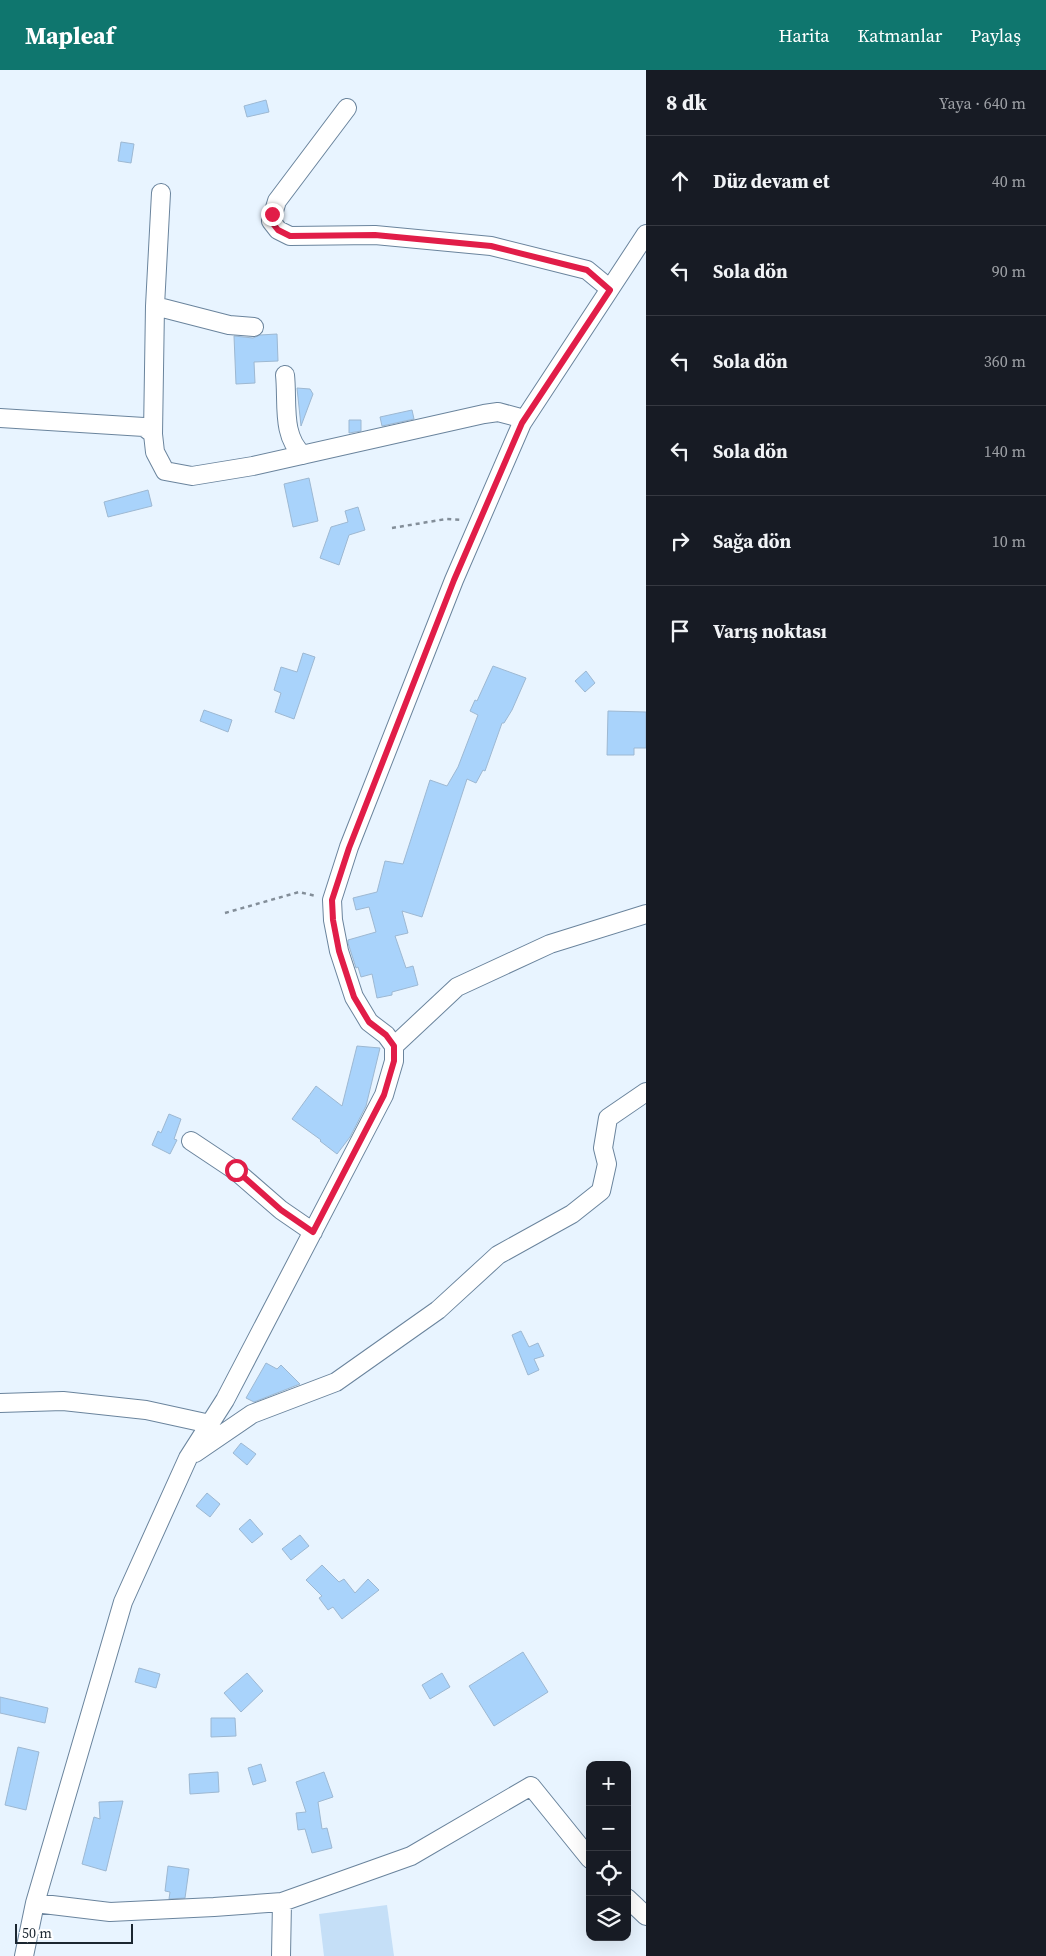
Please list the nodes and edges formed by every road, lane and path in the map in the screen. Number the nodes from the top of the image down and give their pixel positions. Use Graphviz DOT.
graph roads {
  1 [pos="347,108"];
  2 [pos="161,193"];
  3 [pos="646,234"];
  4 [pos="610,290"];
  5 [pos="155,306"];
  6 [pos="254,327"];
  7 [pos="285,375"];
  8 [pos="0,418"];
  9 [pos="524,419"];
  10 [pos="153,434"];
  11 [pos="303,455"];
  12 [pos="480,521"];
  13 [pos="392,528"];
  14 [pos="332,900"];
  15 [pos="225,913"];
  16 [pos="646,914"];
  17 [pos="394,1046"];
  18 [pos="646,1092"];
  19 [pos="191,1141"];
  20 [pos="313,1232"];
  21 [pos="0,1403"];
  22 [pos="210,1424"];
  23 [pos="188,1458"];
  24 [pos="586,1854"];
  25 [pos="282,1902"];
  26 [pos="631,1902"];
  27 [pos="35,1903"];
  28 [pos="646,1916"];
  29 [pos="24,1956"];
  30 [pos="282,1956"];
  1 -- 4 [label="street"];
  2 -- 5 [label="street"];
  3 -- 4 [label="street"];
  4 -- 9 [label="street"];
  5 -- 6 [label="street"];
  5 -- 10 [label="street"];
  7 -- 11 [label="street"];
  8 -- 10 [label="street"];
  9 -- 11 [label="street"];
  9 -- 12 [label="street"];
  10 -- 11 [label="street"];
  12 -- 13 [label="path"];
  12 -- 14 [label="street"];
  14 -- 15 [label="path"];
  14 -- 17 [label="street"];
  16 -- 17 [label="street"];
  17 -- 20 [label="street"];
  18 -- 23 [label="street"];
  19 -- 20 [label="street"];
  20 -- 22 [label="street"];
  21 -- 22 [label="street"];
  22 -- 23 [label="street"];
  23 -- 27 [label="street"];
  24 -- 25 [label="street"];
  25 -- 27 [label="street"];
  25 -- 30 [label="street"];
  26 -- 28 [label="street"];
  27 -- 29 [label="street"];
}
